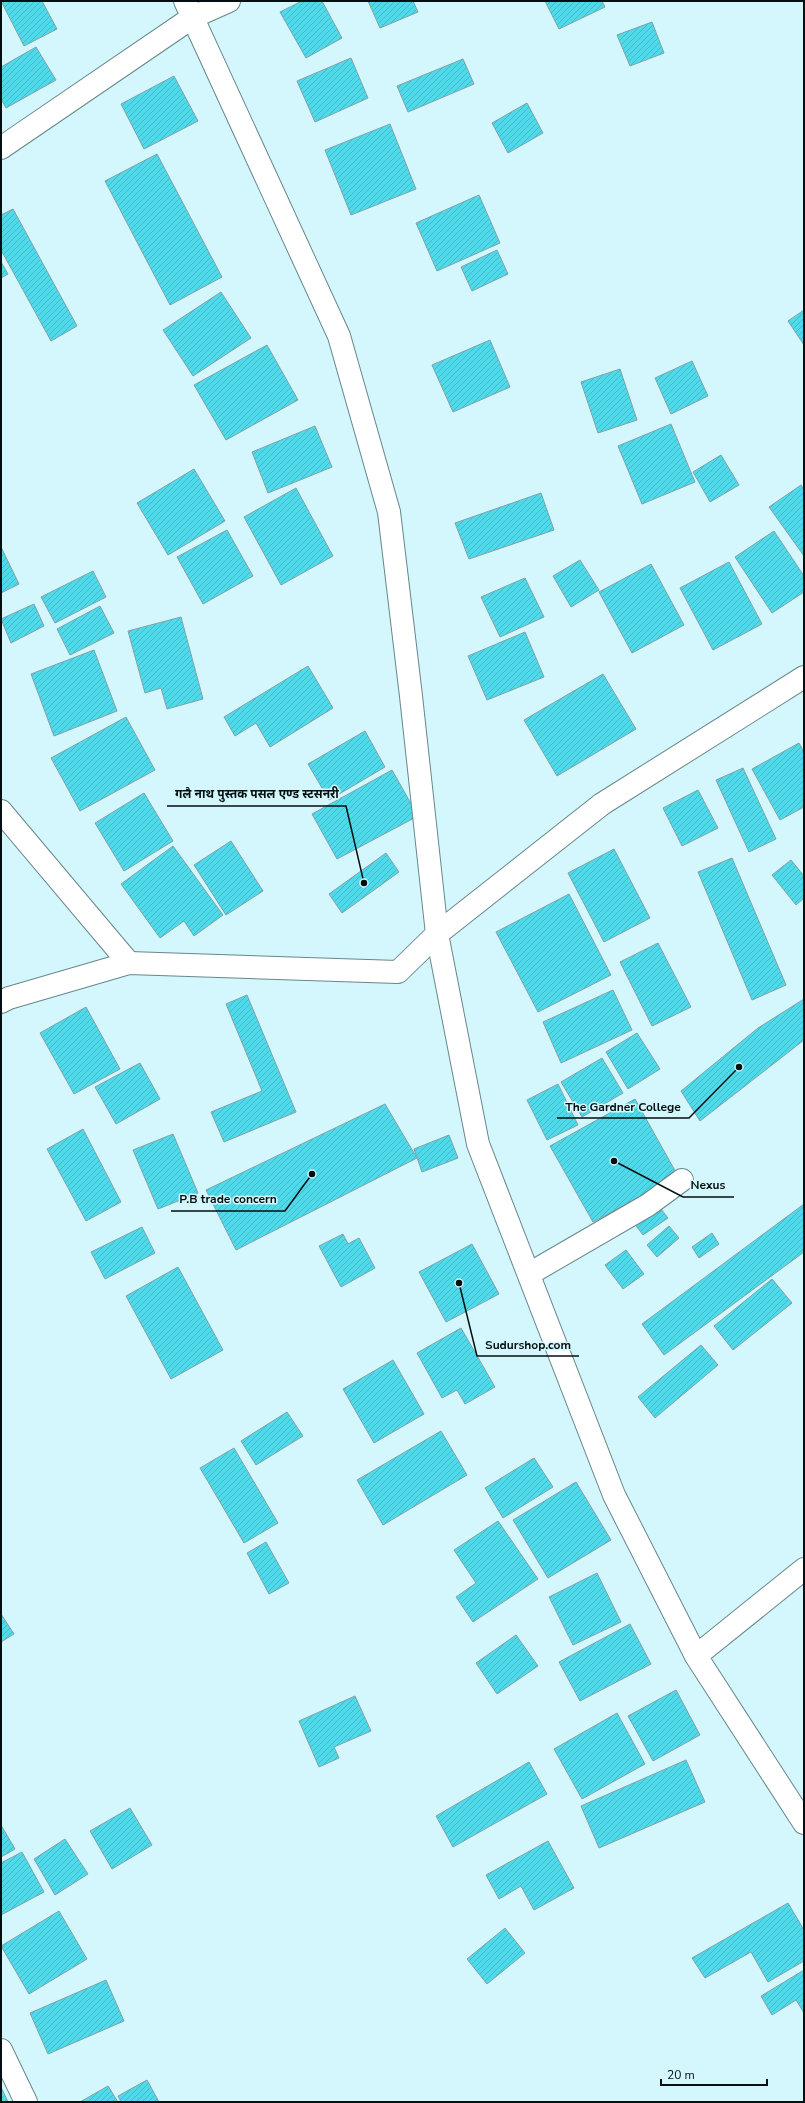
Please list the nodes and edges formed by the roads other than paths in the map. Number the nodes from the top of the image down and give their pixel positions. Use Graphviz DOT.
graph roads {
  1 [pos="229,1"];
  2 [pos="189,9"];
  3 [pos="1,148"];
  4 [pos="804,678"];
  5 [pos="1,811"];
  6 [pos="437,934"];
  7 [pos="129,963"];
  8 [pos="1,1002"];
  9 [pos="682,1180"];
  10 [pos="529,1274"];
  11 [pos="804,1569"];
  12 [pos="696,1656"];
  13 [pos="804,1823"];
  14 [pos="1,2050"];
  15 [pos="26,2102"];
  1 -- 2 [label="street"];
  2 -- 3 [label="street"];
  2 -- 6 [label="street"];
  4 -- 6 [label="street"];
  5 -- 7 [label="street"];
  6 -- 7 [label="street"];
  6 -- 10 [label="street"];
  7 -- 8 [label="street"];
  9 -- 10 [label="street"];
  10 -- 12 [label="street"];
  11 -- 12 [label="street"];
  12 -- 13 [label="street"];
  14 -- 15 [label="street"];
}
